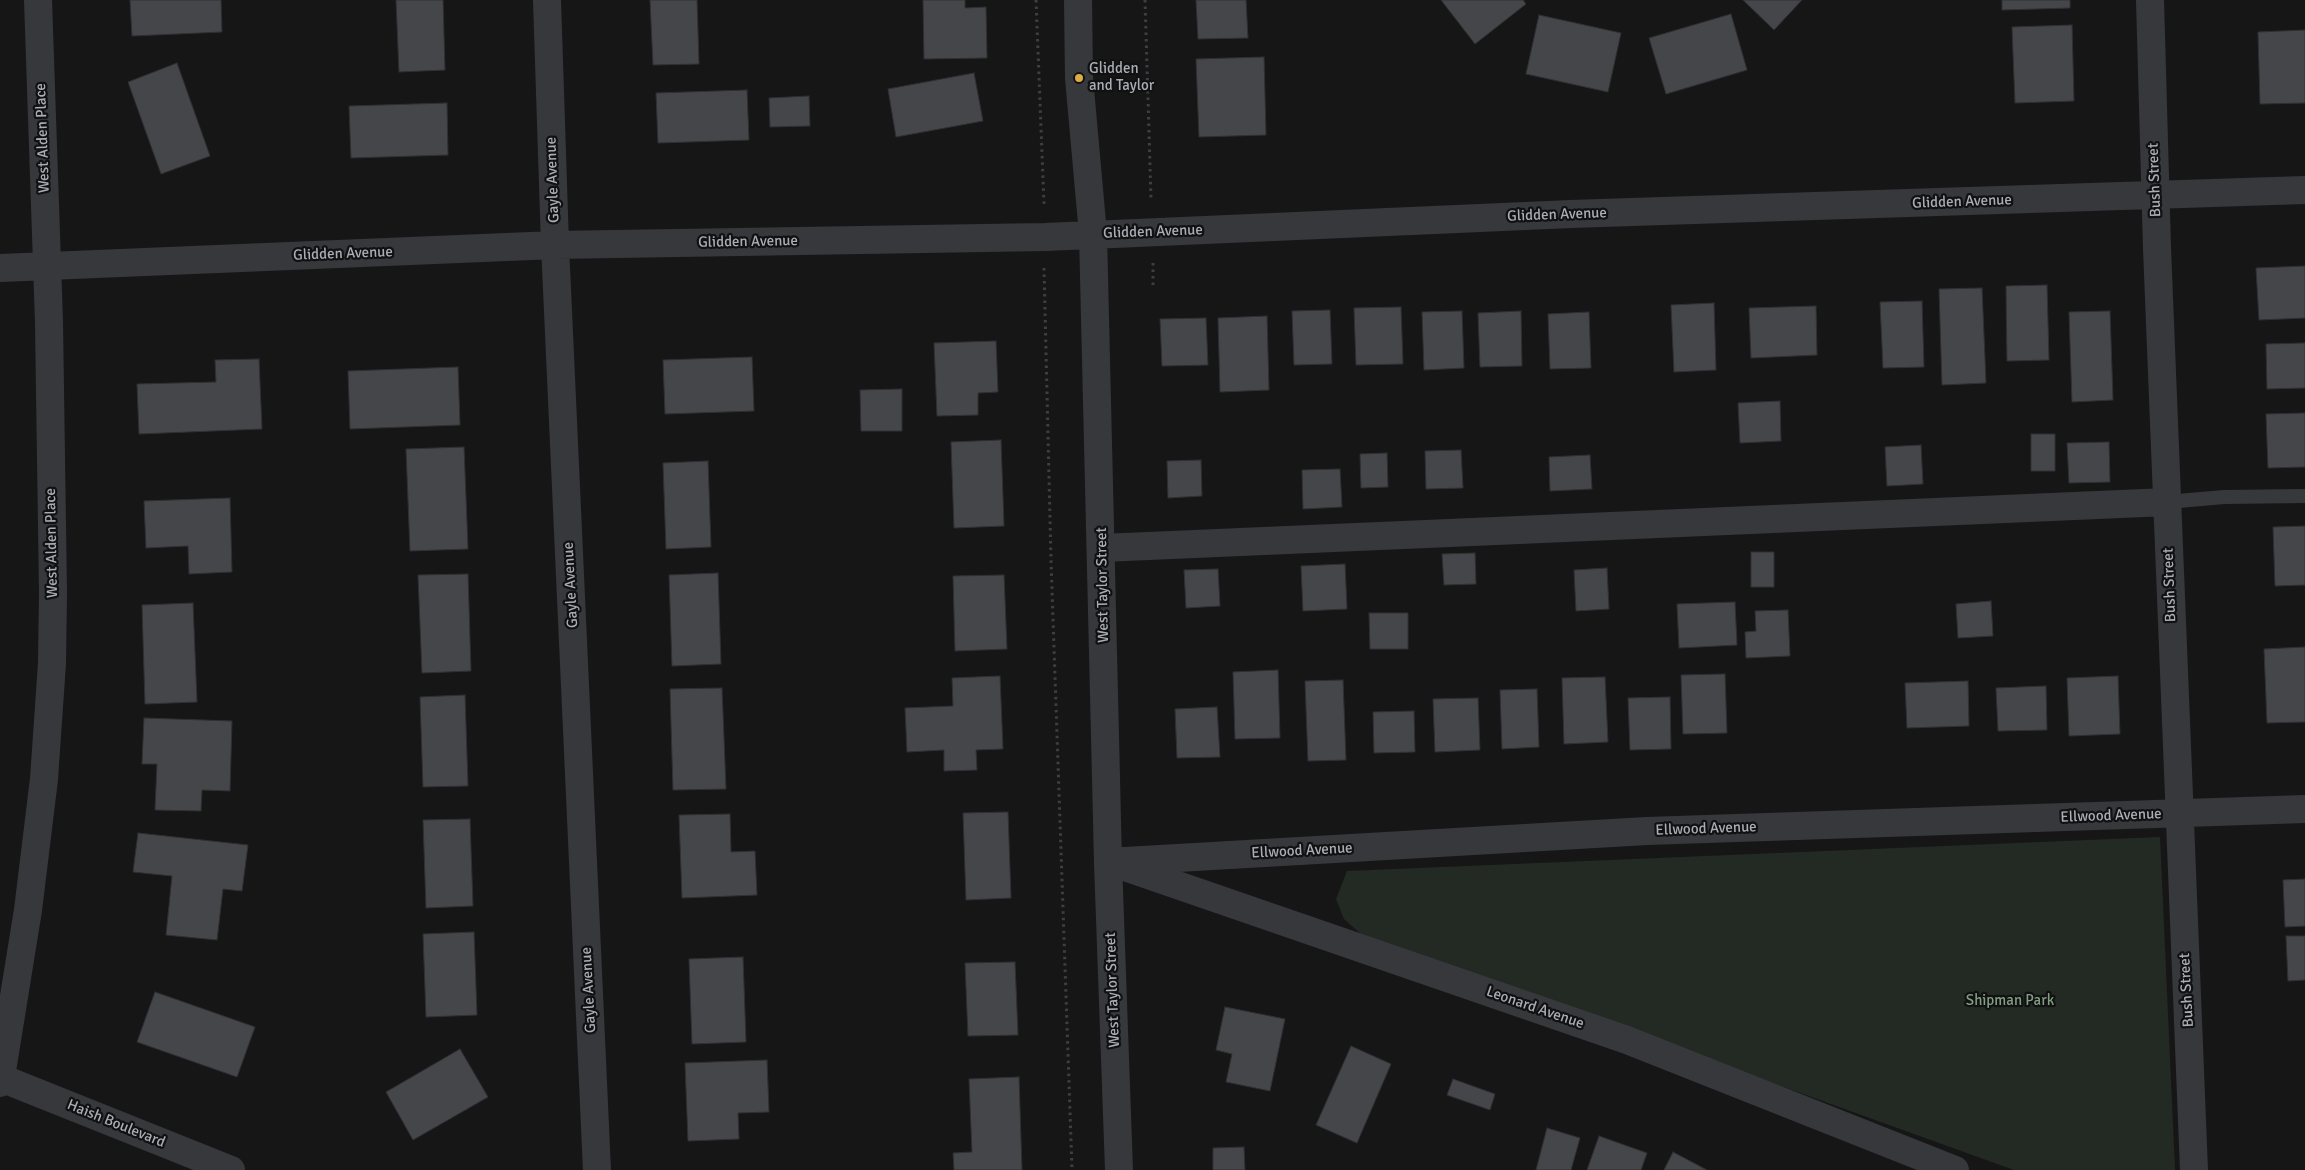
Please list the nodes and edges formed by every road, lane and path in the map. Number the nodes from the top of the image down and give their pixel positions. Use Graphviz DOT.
graph roads {
  1 [pos="38,0"];
  2 [pos="547,0"];
  3 [pos="1036,0"];
  4 [pos="1078,0"];
  5 [pos="1145,0"];
  6 [pos="2150,0"];
  7 [pos="2305,190"];
  8 [pos="2156,196"];
  9 [pos="1152,233"];
  10 [pos="1093,234"];
  11 [pos="1045,237"];
  12 [pos="555,245"];
  13 [pos="47,266"];
  14 [pos="0,268"];
  15 [pos="1153,285"];
  16 [pos="2305,496"];
  17 [pos="2167,502"];
  18 [pos="1102,548"];
  19 [pos="2305,809"];
  20 [pos="2179,814"];
  21 [pos="1108,862"];
  22 [pos="1,1080"];
  23 [pos="231,1170"];
  24 [pos="597,1170"];
  25 [pos="1072,1170"];
  26 [pos="1119,1170"];
  27 [pos="1955,1170"];
  28 [pos="2194,1170"];
  1 -- 13 [label="street, West Alden Place"];
  2 -- 12 [label="street, Gayle Avenue"];
  3 -- 11 [label="path"];
  4 -- 10 [label="street, West Taylor Street"];
  5 -- 9 [label="path"];
  6 -- 8 [label="street, Bush Street"];
  7 -- 8 [label="street, Glidden Avenue"];
  8 -- 9 [label="street, Glidden Avenue"];
  8 -- 17 [label="street, Bush Street"];
  9 -- 10 [label="street, Glidden Avenue"];
  9 -- 15 [label="path"];
  10 -- 11 [label="street, Glidden Avenue"];
  10 -- 18 [label="street, West Taylor Street"];
  11 -- 12 [label="street, Glidden Avenue"];
  11 -- 25 [label="path"];
  12 -- 13 [label="street, Glidden Avenue"];
  12 -- 24 [label="street, Gayle Avenue"];
  13 -- 14 [label="street, Glidden Avenue"];
  13 -- 22 [label="street, West Alden Place"];
  16 -- 17 [label="lane"];
  17 -- 18 [label="street"];
  17 -- 20 [label="street, Bush Street"];
  18 -- 21 [label="street, West Taylor Street"];
  19 -- 20 [label="street, Ellwood Avenue"];
  20 -- 21 [label="street, Ellwood Avenue"];
  20 -- 28 [label="street, Bush Street"];
  21 -- 26 [label="street, West Taylor Street"];
  21 -- 27 [label="street, Leonard Avenue"];
  22 -- 23 [label="street, Haish Boulevard"];
}
